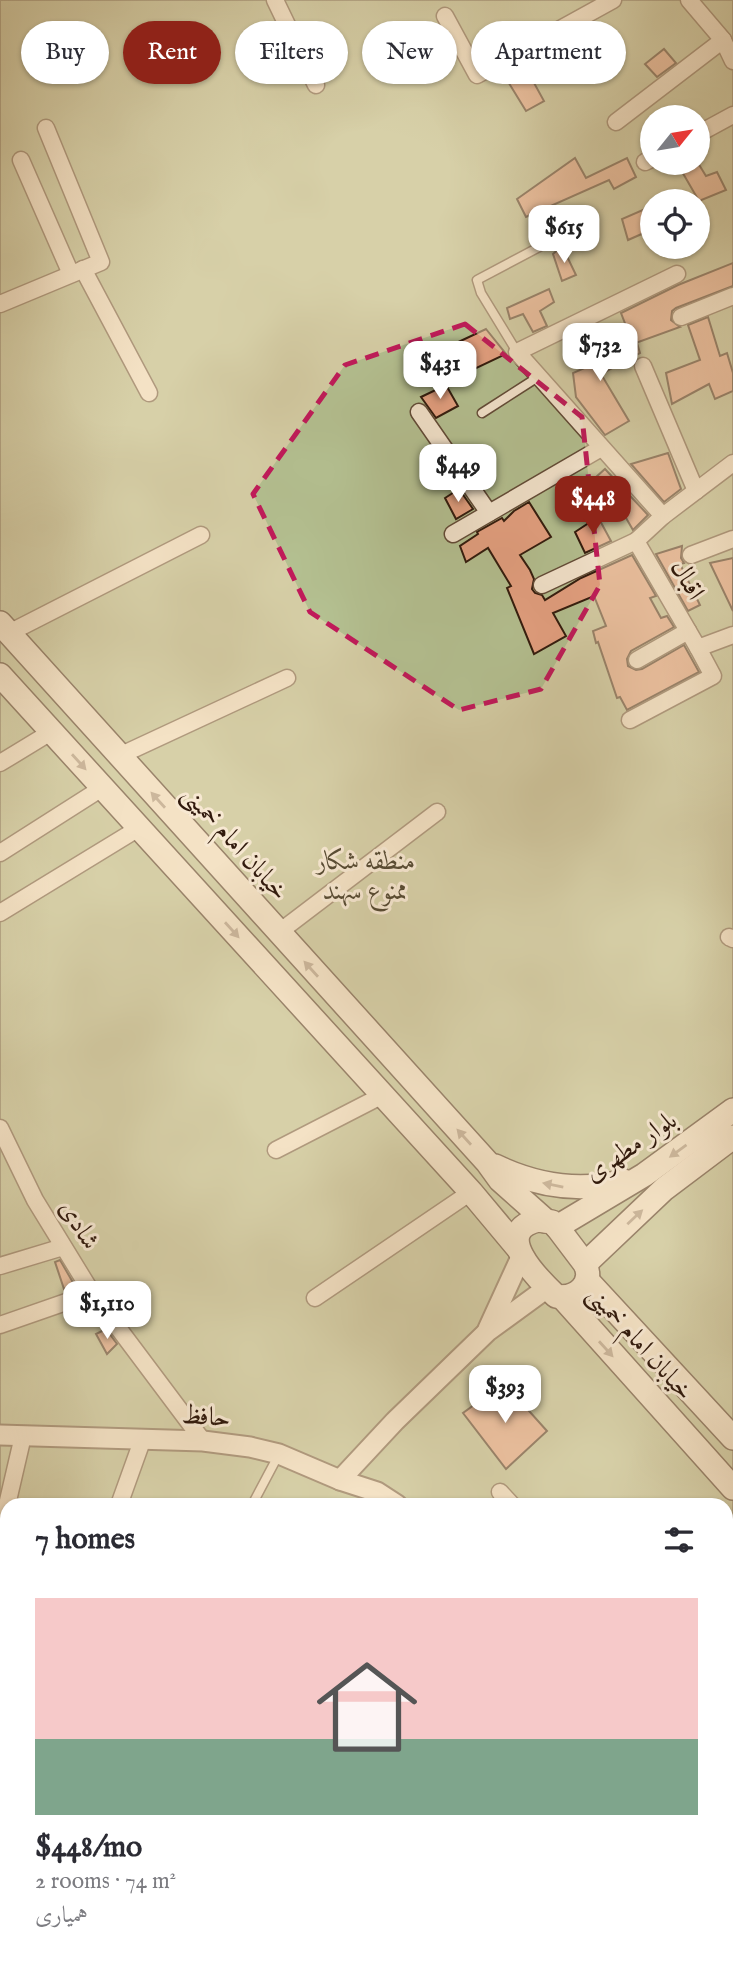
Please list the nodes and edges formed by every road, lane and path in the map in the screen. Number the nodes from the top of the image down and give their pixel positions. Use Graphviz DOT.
graph roads {
  1 [pos="275,0"];
  2 [pos="613,0"];
  3 [pos="689,0"];
  4 [pos="445,16"];
  5 [pos="723,40"];
  6 [pos="733,61"];
  7 [pos="316,85"];
  8 [pos="733,115"];
  9 [pos="616,122"];
  10 [pos="710,127"];
  11 [pos="46,128"];
  12 [pos="21,160"];
  13 [pos="592,219"];
  14 [pos="77,272"];
  15 [pos="677,274"];
  16 [pos="733,296"];
  17 [pos="0,304"];
  18 [pos="681,317"];
  19 [pos="517,352"];
  20 [pos="643,366"];
  21 [pos="538,377"];
  22 [pos="149,393"];
  23 [pos="419,412"];
  24 [pos="482,412"];
  25 [pos="601,449"];
  26 [pos="733,463"];
  27 [pos="696,491"];
  28 [pos="489,513"];
  29 [pos="663,516"];
  30 [pos="453,534"];
  31 [pos="201,535"];
  32 [pos="733,539"];
  33 [pos="635,541"];
  34 [pos="691,555"];
  35 [pos="542,585"];
  36 [pos="5,628"];
  37 [pos="688,631"];
  38 [pos="733,635"];
  39 [pos="698,648"];
  40 [pos="637,660"];
  41 [pos="0,675"];
  42 [pos="287,678"];
  43 [pos="630,720"];
  44 [pos="51,732"];
  45 [pos="118,756"];
  46 [pos="0,763"];
  47 [pos="102,788"];
  48 [pos="437,812"];
  49 [pos="139,828"];
  50 [pos="0,853"];
  51 [pos="0,913"];
  52 [pos="278,933"];
  53 [pos="383,1095"];
  54 [pos="733,1110"];
  55 [pos="0,1128"];
  56 [pos="733,1138"];
  57 [pos="276,1150"];
  58 [pos="487,1162"];
  59 [pos="644,1175"];
  60 [pos="471,1192"];
  61 [pos="552,1224"];
  62 [pos="63,1247"];
  63 [pos="519,1252"];
  64 [pos="0,1266"];
  65 [pos="586,1272"];
  66 [pos="554,1292"];
  67 [pos="92,1293"];
  68 [pos="315,1298"];
  69 [pos="0,1325"];
  70 [pos="488,1331"];
  71 [pos="0,1435"];
  72 [pos="23,1436"];
  73 [pos="733,1438"];
  74 [pos="142,1441"];
  75 [pos="203,1441"];
  76 [pos="279,1454"];
  77 [pos="340,1479"];
  78 [pos="733,1488"];
  79 [pos="500,1492"];
  80 [pos="9,1498"];
  81 [pos="122,1498"];
  82 [pos="256,1498"];
  83 [pos="382,1498"];
  84 [pos="506,1498"];
  1 -- 7 [label="street"];
  2 -- 4 [label="street"];
  3 -- 5 [label="street"];
  5 -- 6 [label="street"];
  5 -- 9 [label="street"];
  8 -- 10 [label="street"];
  11 -- 14 [label="street"];
  12 -- 14 [label="street"];
  13 -- 19 [label="lane"];
  14 -- 17 [label="street"];
  14 -- 22 [label="street"];
  15 -- 19 [label="street"];
  16 -- 18 [label="street"];
  19 -- 21 [label="street"];
  20 -- 27 [label="street"];
  21 -- 24 [label="lane"];
  21 -- 25 [label="street"];
  23 -- 28 [label="street"];
  25 -- 28 [label="street"];
  25 -- 29 [label="street"];
  26 -- 27 [label="street"];
  27 -- 29 [label="street"];
  28 -- 30 [label="street"];
  29 -- 33 [label="street"];
  31 -- 36 [label="street"];
  32 -- 34 [label="street"];
  33 -- 35 [label="street"];
  33 -- 37 [label="street, اقبال"];
  36 -- 45 [label="main road, خیابان امام خمینی"];
  37 -- 39 [label="street, اقبال"];
  37 -- 40 [label="street"];
  38 -- 39 [label="street"];
  39 -- 43 [label="street, اقبال"];
  41 -- 44 [label="main road"];
  42 -- 45 [label="street"];
  44 -- 46 [label="street"];
  44 -- 47 [label="main road, one-way"];
  52 -- 45 [label="main road, خیابان امام خمینی, one-way"];
  47 -- 49 [label="main road"];
  47 -- 50 [label="street"];
  48 -- 52 [label="street"];
  49 -- 51 [label="street"];
  49 -- 53 [label="main road, one-way"];
  58 -- 52 [label="main road, خیابان امام خمینی, one-way"];
  53 -- 57 [label="street"];
  53 -- 60 [label="main road"];
  54 -- 59 [label="main road, بلوار مطهری, one-way"];
  55 -- 62 [label="street, شادی"];
  65 -- 56 [label="main road, بلوار مطهری, one-way"];
  59 -- 58 [label="main road, one-way"];
  58 -- 61 [label="main road, خیابان امام خمینی"];
  59 -- 61 [label="main road, بلوار مطهری"];
  60 -- 63 [label="main road"];
  60 -- 68 [label="street"];
  61 -- 63 [label="main road, بلوار مطهری"];
  61 -- 65 [label="main road, خیابان امام خمینی"];
  62 -- 64 [label="street"];
  62 -- 67 [label="street, شادی"];
  63 -- 66 [label="main road, خیابان امام خمینی"];
  63 -- 70 [label="street"];
  65 -- 66 [label="main road, بلوار مطهری"];
  65 -- 73 [label="main road, خیابان امام خمینی"];
  66 -- 70 [label="street"];
  66 -- 78 [label="main road, خیابان امام خمینی, one-way"];
  67 -- 69 [label="street"];
  67 -- 75 [label="street, شادی"];
  70 -- 77 [label="street"];
  71 -- 72 [label="street, حافظ"];
  72 -- 74 [label="street, حافظ"];
  72 -- 80 [label="street"];
  74 -- 75 [label="street, حافظ"];
  74 -- 81 [label="street"];
  75 -- 76 [label="street, حافظ"];
  76 -- 77 [label="street, حافظ"];
  76 -- 82 [label="lane"];
  77 -- 83 [label="street, حافظ"];
  79 -- 84 [label="street"];
}
